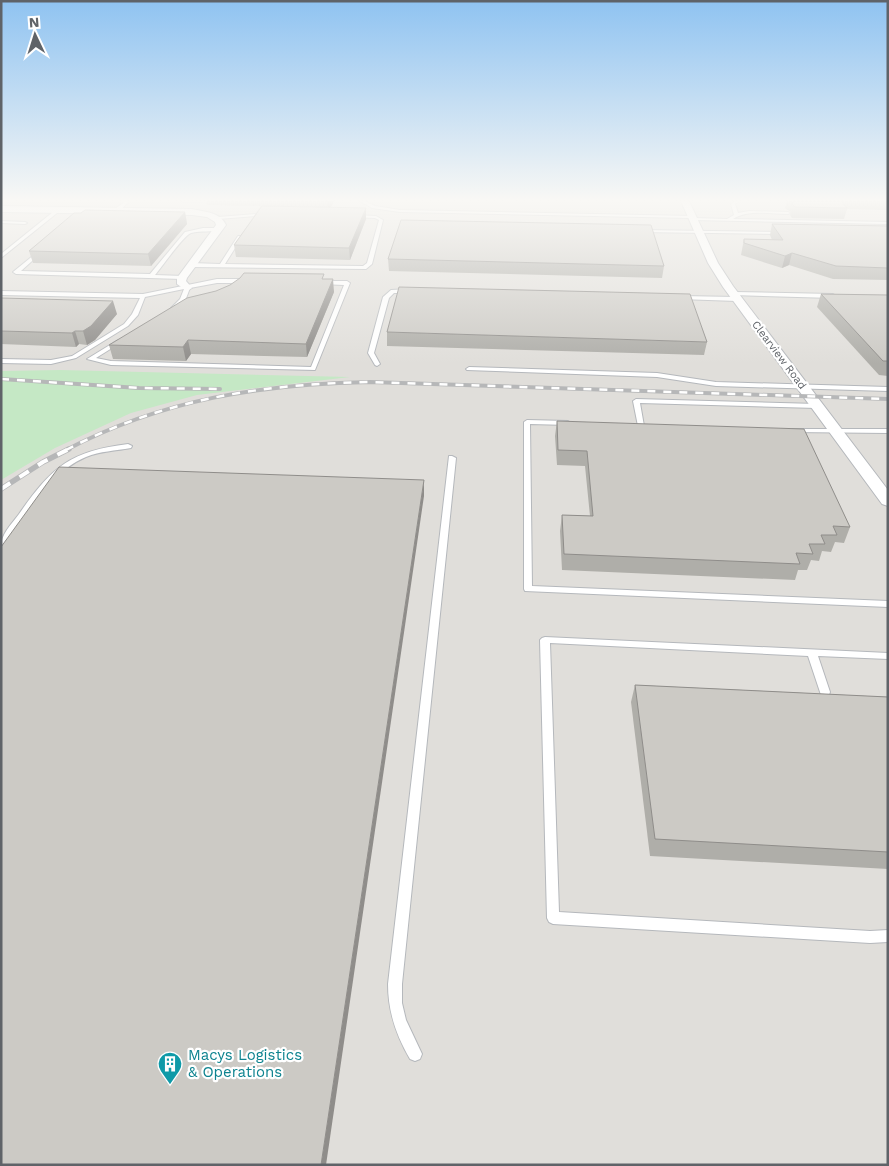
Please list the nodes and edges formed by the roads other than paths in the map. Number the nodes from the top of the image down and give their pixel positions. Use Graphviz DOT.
graph roads {
  1 [pos="35,255"];
  2 [pos="168,255"];
  3 [pos="198,255"];
  4 [pos="228,255"];
  5 [pos="372,255"];
  6 [pos="710,255"];
  7 [pos="191,265"];
  8 [pos="221,266"];
  9 [pos="151,276"];
  10 [pos="182,277"];
  11 [pos="252,281"];
  12 [pos="318,283"];
  13 [pos="188,288"];
  14 [pos="420,291"];
  15 [pos="1,293"];
  16 [pos="143,296"];
  17 [pos="735,296"];
  18 [pos="845,296"];
  19 [pos="671,298"];
  20 [pos="168,312"];
  21 [pos="121,340"];
  22 [pos="1,361"];
  23 [pos="377,364"];
  24 [pos="470,369"];
  25 [pos="803,387"];
  26 [pos="888,390"];
  27 [pos="817,406"];
  28 [pos="582,424"];
  29 [pos="632,425"];
  30 [pos="641,426"];
  31 [pos="651,426"];
  32 [pos="783,430"];
  33 [pos="888,431"];
  34 [pos="836,432"];
  35 [pos="128,446"];
  36 [pos="452,458"];
  37 [pos="888,501"];
  38 [pos="1,545"];
  39 [pos="888,604"];
  40 [pos="812,652"];
  41 [pos="888,656"];
  42 [pos="826,692"];
  43 [pos="888,936"];
  44 [pos="415,1054"];
  1 -- 9 [label="lane"];
  2 -- 9 [label="lane"];
  3 -- 7 [label="street"];
  4 -- 8 [label="lane"];
  5 -- 8 [label="lane"];
  6 -- 17 [label="street, Clearview Road"];
  7 -- 8 [label="lane"];
  7 -- 10 [label="street"];
  9 -- 10 [label="lane"];
  10 -- 13 [label="street"];
  11 -- 13 [label="lane"];
  12 -- 21 [label="lane"];
  13 -- 16 [label="lane"];
  13 -- 20 [label="lane"];
  14 -- 23 [label="lane"];
  15 -- 16 [label="lane"];
  16 -- 22 [label="lane"];
  17 -- 18 [label="lane"];
  17 -- 19 [label="lane"];
  17 -- 25 [label="street, Clearview Road"];
  24 -- 25 [label="lane"];
  25 -- 26 [label="lane"];
  25 -- 27 [label="street, Clearview Road"];
  27 -- 30 [label="lane"];
  27 -- 34 [label="street, Clearview Road"];
  28 -- 39 [label="lane"];
  29 -- 30 [label="lane"];
  30 -- 31 [label="lane"];
  32 -- 34 [label="lane"];
  33 -- 34 [label="lane"];
  34 -- 37 [label="street, Clearview Road"];
  35 -- 38 [label="lane"];
  36 -- 44 [label="lane"];
  40 -- 41 [label="lane"];
  40 -- 42 [label="lane"];
  40 -- 43 [label="lane"];
}
